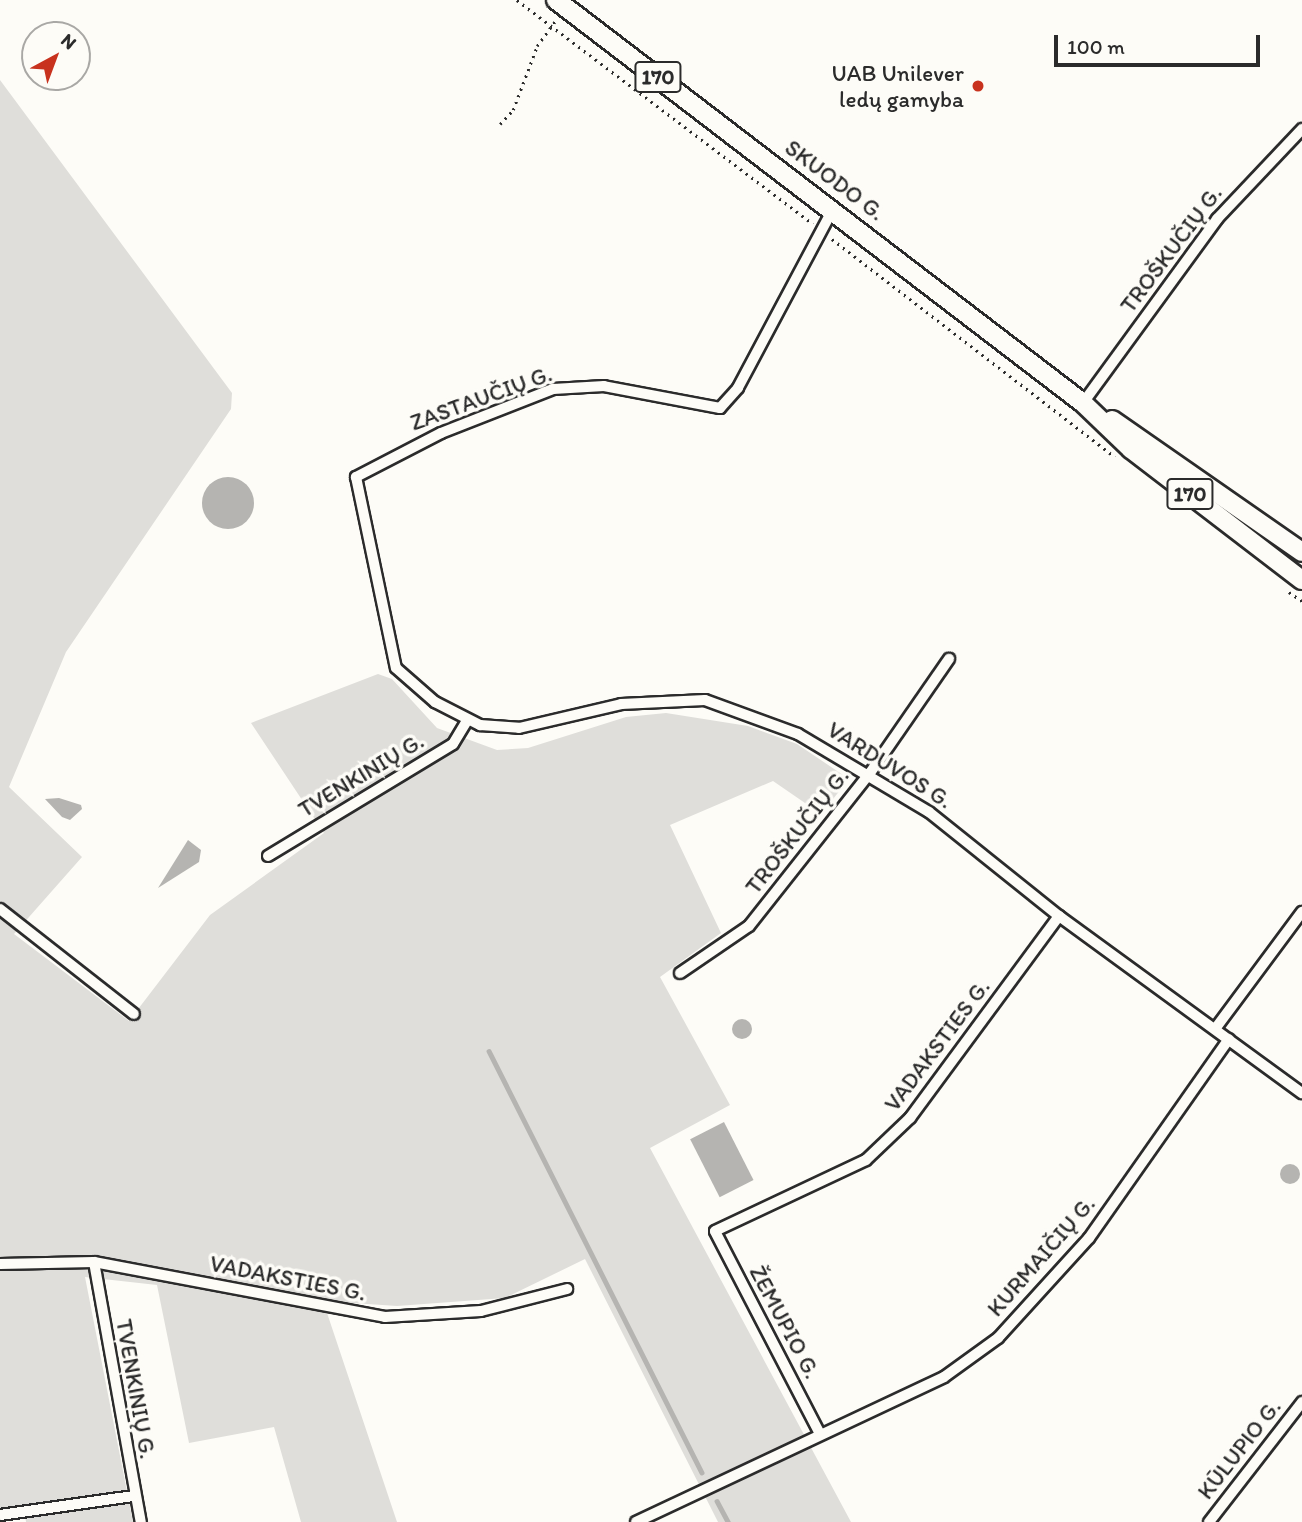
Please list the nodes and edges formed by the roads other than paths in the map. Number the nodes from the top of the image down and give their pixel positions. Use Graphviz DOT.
graph roads {
  1 [pos="561,4"];
  2 [pos="1302,129"];
  3 [pos="833,209"];
  4 [pos="1083,402"];
  5 [pos="1302,552"];
  6 [pos="1302,580"];
  7 [pos="948,659"];
  8 [pos="396,668"];
  9 [pos="467,721"];
  10 [pos="870,773"];
  11 [pos="268,856"];
  12 [pos="0,909"];
  13 [pos="1302,912"];
  14 [pos="1059,916"];
  15 [pos="680,973"];
  16 [pos="134,1014"];
  17 [pos="1215,1029"];
  18 [pos="1229,1039"];
  19 [pos="1302,1093"];
  20 [pos="715,1231"];
  21 [pos="94,1262"];
  22 [pos="0,1264"];
  23 [pos="567,1289"];
  24 [pos="1302,1402"];
  25 [pos="819,1432"];
  26 [pos="133,1496"];
  27 [pos="0,1515"];
  28 [pos="141,1522"];
  29 [pos="636,1522"];
  30 [pos="1209,1522"];
  1 -- 3 [label="main road, SKUODO G. / 170"];
  2 -- 4 [label="street, TROŠKUČIŲ G."];
  3 -- 4 [label="main road, SKUODO G. / 170"];
  3 -- 8 [label="street, ZASTAUČIŲ G."];
  4 -- 5 [label="main road, SKUODO G. / 170"];
  4 -- 6 [label="main road, SKUODO G. / 170"];
  7 -- 10 [label="street, TROŠKUČIŲ G."];
  8 -- 9 [label="street, VARDUVOS G."];
  9 -- 10 [label="street, VARDUVOS G."];
  9 -- 11 [label="street, TVENKINIŲ G."];
  10 -- 14 [label="street, VARDUVOS G."];
  10 -- 15 [label="street, TROŠKUČIŲ G."];
  12 -- 16 [label="street"];
  13 -- 17 [label="street"];
  14 -- 17 [label="street, VARDUVOS G."];
  14 -- 20 [label="street, VADAKSTIES G."];
  17 -- 18 [label="street, VARDUVOS G."];
  18 -- 19 [label="street, VARDUVOS G."];
  18 -- 25 [label="street, KURMAIČIŲ G."];
  20 -- 25 [label="street, ŽEMUPIO G."];
  21 -- 22 [label="street, VADAKSTIES G."];
  21 -- 23 [label="street, VADAKSTIES G."];
  21 -- 26 [label="street, TVENKINIŲ G."];
  24 -- 30 [label="street, KŪLUPIO G."];
  25 -- 29 [label="street, KURMAIČIŲ G."];
  26 -- 27 [label="street"];
  26 -- 28 [label="street, TVENKINIŲ G."];
}
